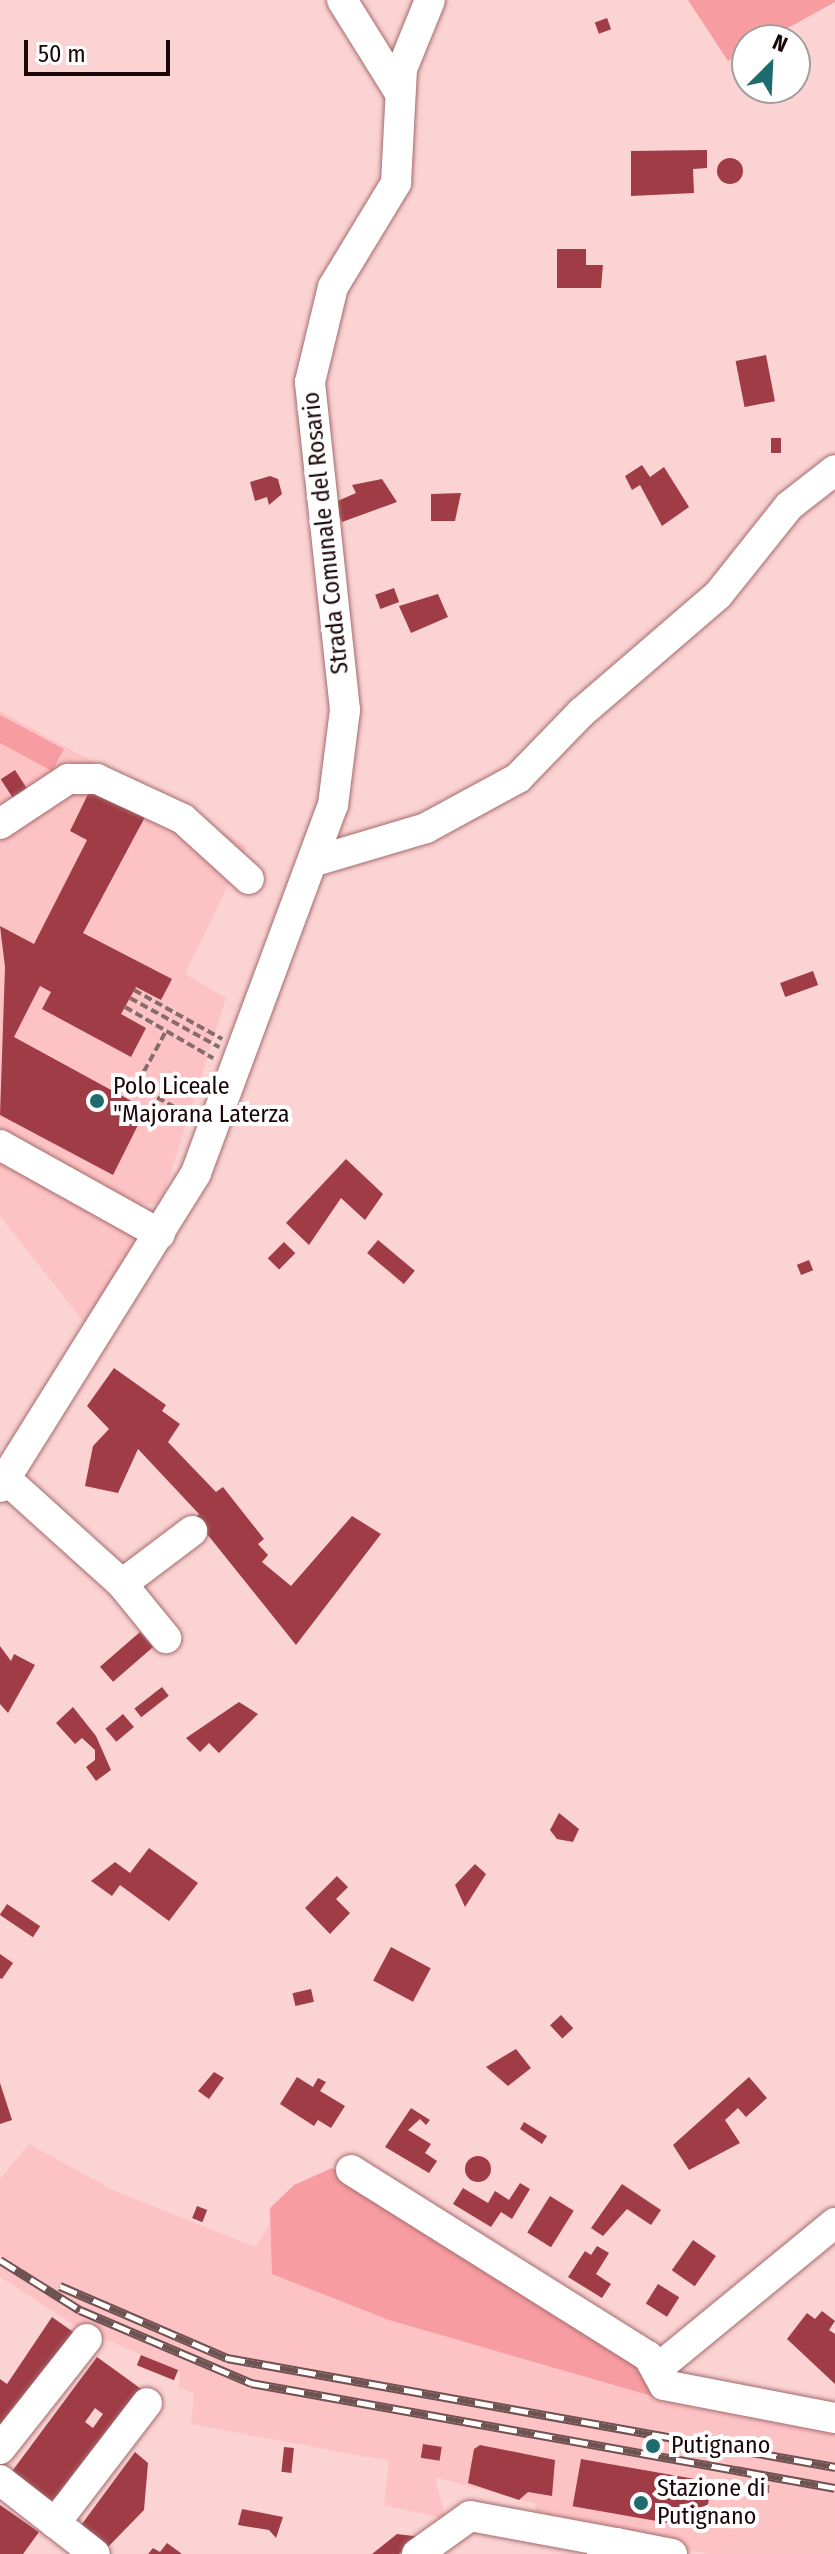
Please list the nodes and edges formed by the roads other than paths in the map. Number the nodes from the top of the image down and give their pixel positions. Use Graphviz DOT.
graph roads {
  1 [pos="342,0"];
  2 [pos="430,0"];
  3 [pos="400,93"];
  4 [pos="835,470"];
  5 [pos="0,824"];
  6 [pos="312,862"];
  7 [pos="249,879"];
  8 [pos="0,1145"];
  9 [pos="160,1234"];
  10 [pos="3,1483"];
  11 [pos="192,1531"];
  12 [pos="122,1584"];
  13 [pos="166,1638"];
  14 [pos="351,2170"];
  15 [pos="835,2223"];
  16 [pos="87,2339"];
  17 [pos="657,2369"];
  18 [pos="147,2403"];
  19 [pos="835,2418"];
  20 [pos="0,2449"];
  21 [pos="0,2480"];
  22 [pos="61,2537"];
  23 [pos="609,2548"];
  24 [pos="95,2554"];
  25 [pos="417,2554"];
  26 [pos="672,2554"];
  1 -- 3 [label="street"];
  2 -- 3 [label="street, Strada Comunale del Rosario"];
  3 -- 6 [label="street, Strada Comunale del Rosario"];
  4 -- 6 [label="street"];
  5 -- 7 [label="street"];
  6 -- 9 [label="street, Strada Comunale del Rosario"];
  8 -- 9 [label="street"];
  9 -- 10 [label="street, Strada Comunale del Rosario"];
  10 -- 12 [label="street"];
  11 -- 12 [label="street"];
  12 -- 13 [label="street"];
  14 -- 17 [label="street"];
  15 -- 17 [label="street"];
  16 -- 20 [label="street"];
  17 -- 19 [label="street"];
  18 -- 22 [label="street"];
  21 -- 22 [label="street"];
  22 -- 24 [label="street"];
  23 -- 25 [label="street"];
  23 -- 26 [label="street"];
}
